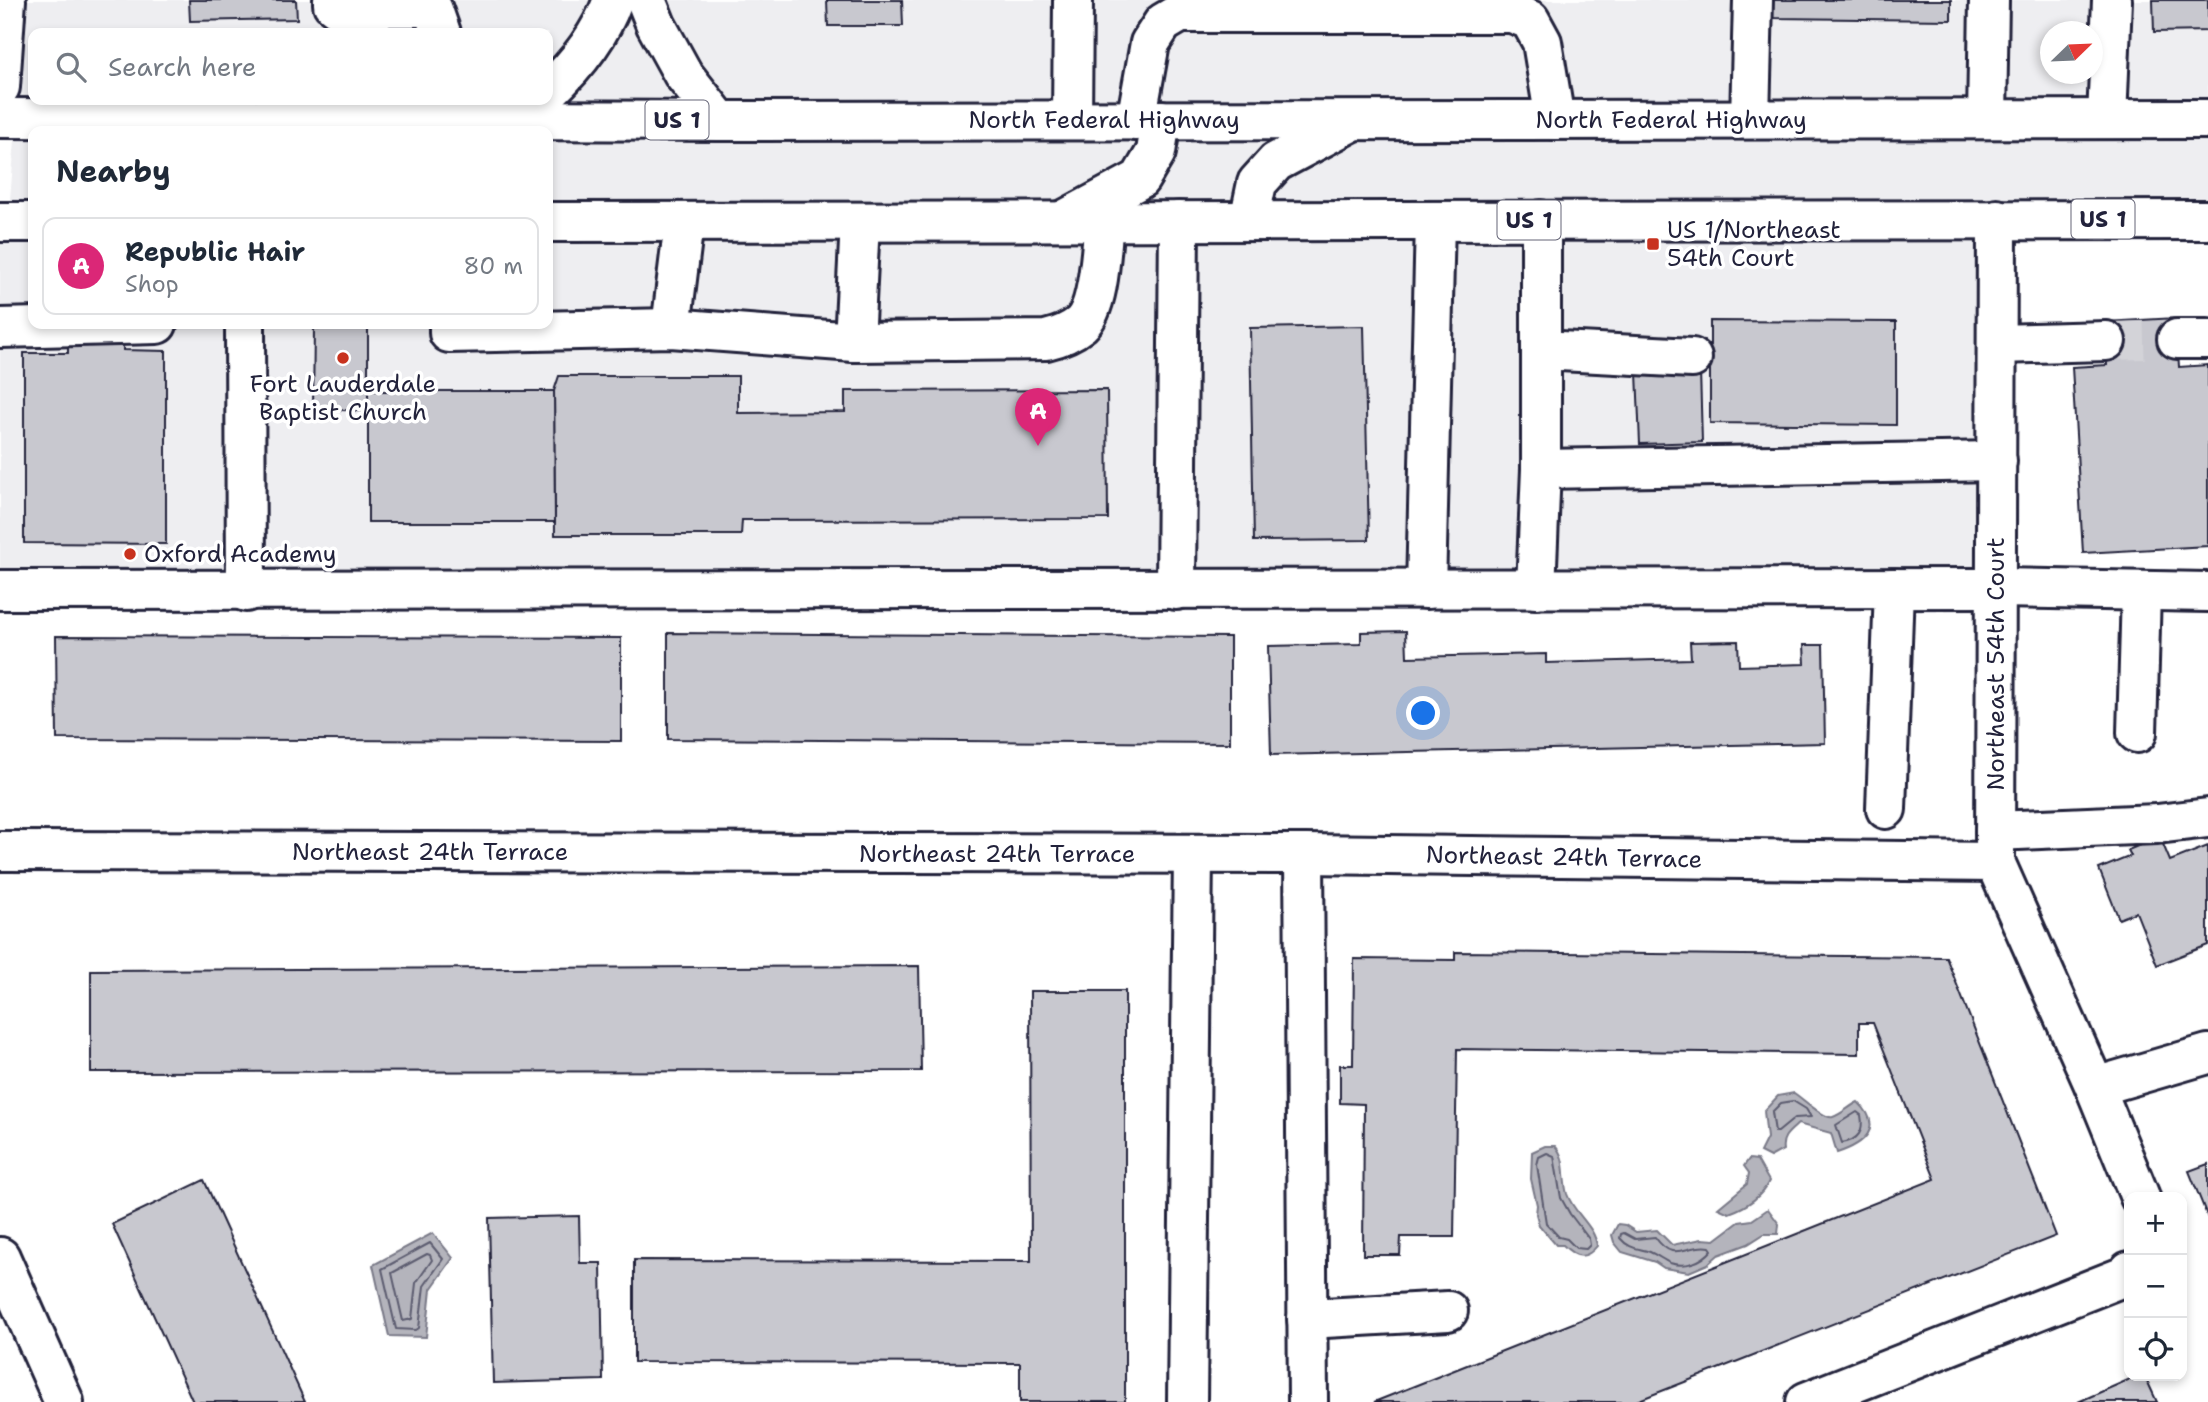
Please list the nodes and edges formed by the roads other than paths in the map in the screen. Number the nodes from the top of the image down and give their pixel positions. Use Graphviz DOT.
graph roads {
  1 [pos="6,0"];
  2 [pos="333,0"];
  3 [pos="614,0"];
  4 [pos="646,0"];
  5 [pos="1073,0"];
  6 [pos="1753,0"];
  7 [pos="1989,0"];
  8 [pos="2112,0"];
  9 [pos="439,28"];
  10 [pos="0,87"];
  11 [pos="553,87"];
  12 [pos="441,109"];
  13 [pos="528,109"];
  14 [pos="0,118"];
  15 [pos="1987,119"];
  16 [pos="2107,119"];
  17 [pos="2208,119"];
  18 [pos="1072,120"];
  19 [pos="1149,120"];
  20 [pos="1354,120"];
  21 [pos="1555,120"];
  22 [pos="1750,120"];
  23 [pos="720,121"];
  24 [pos="1997,219"];
  25 [pos="1541,220"];
  26 [pos="2208,220"];
  27 [pos="1061,221"];
  28 [pos="1104,221"];
  29 [pos="1179,221"];
  30 [pos="1249,221"];
  31 [pos="1435,221"];
  32 [pos="0,222"];
  33 [pos="28,222"];
  34 [pos="553,222"];
  35 [pos="684,222"];
  36 [pos="860,222"];
  37 [pos="28,327"];
  38 [pos="0,328"];
  39 [pos="671,328"];
  40 [pos="245,329"];
  41 [pos="449,329"];
  42 [pos="2106,341"];
  43 [pos="854,342"];
  44 [pos="1998,344"];
  45 [pos="1541,350"];
  46 [pos="1692,358"];
  47 [pos="1997,461"];
  48 [pos="1541,469"];
  49 [pos="1894,588"];
  50 [pos="1996,588"];
  51 [pos="1426,589"];
  52 [pos="1536,589"];
  53 [pos="0,590"];
  54 [pos="1176,590"];
  55 [pos="2140,591"];
  56 [pos="246,592"];
  57 [pos="2208,592"];
  58 [pos="2137,733"];
  59 [pos="1886,809"];
  60 [pos="2208,818"];
  61 [pos="1995,846"];
  62 [pos="0,851"];
  63 [pos="1193,854"];
  64 [pos="1304,854"];
  65 [pos="2208,1054"];
  66 [pos="2095,1087"];
  67 [pos="2138,1192"];
  68 [pos="0,1257"];
  69 [pos="2124,1276"];
  70 [pos="1448,1311"];
  71 [pos="1307,1319"];
  72 [pos="64,1402"];
  73 [pos="1187,1402"];
  74 [pos="1308,1402"];
  75 [pos="1806,1402"];
  1 -- 10 [label="main road"];
  2 -- 9 [label="main road"];
  3 -- 11 [label="main road"];
  4 -- 23 [label="main road"];
  5 -- 18 [label="main road"];
  6 -- 22 [label="main road"];
  7 -- 15 [label="main road"];
  8 -- 16 [label="main road"];
  12 -- 13 [label="main road, North Federal Highway / US 1"];
  12 -- 14 [label="main road, North Federal Highway / US 1"];
  13 -- 23 [label="main road, North Federal Highway / US 1"];
  15 -- 16 [label="main road, North Federal Highway / US 1"];
  15 -- 22 [label="main road, North Federal Highway / US 1"];
  16 -- 17 [label="main road, North Federal Highway / US 1"];
  18 -- 19 [label="main road, North Federal Highway / US 1"];
  18 -- 23 [label="main road, North Federal Highway / US 1"];
  19 -- 20 [label="main road, North Federal Highway / US 1"];
  19 -- 21 [label="main road"];
  19 -- 27 [label="main road"];
  20 -- 21 [label="main road, North Federal Highway / US 1"];
  20 -- 30 [label="main road"];
  21 -- 22 [label="main road, North Federal Highway / US 1"];
  24 -- 25 [label="main road, US 1"];
  24 -- 26 [label="main road, US 1"];
  24 -- 44 [label="main road, Northeast 54th Court"];
  25 -- 31 [label="main road, US 1"];
  25 -- 45 [label="main road"];
  27 -- 28 [label="main road, US 1"];
  27 -- 36 [label="main road, US 1"];
  28 -- 29 [label="main road, US 1"];
  28 -- 43 [label="main road"];
  29 -- 30 [label="main road, US 1"];
  29 -- 54 [label="main road"];
  30 -- 31 [label="main road, US 1"];
  31 -- 51 [label="main road"];
  32 -- 33 [label="main road"];
  34 -- 35 [label="main road, US 1"];
  35 -- 36 [label="main road, US 1"];
  35 -- 39 [label="main road"];
  36 -- 43 [label="main road"];
  37 -- 38 [label="main road"];
  39 -- 41 [label="main road"];
  39 -- 43 [label="main road"];
  40 -- 56 [label="main road"];
  42 -- 44 [label="main road"];
  44 -- 47 [label="main road, Northeast 54th Court"];
  45 -- 46 [label="main road"];
  45 -- 48 [label="main road"];
  47 -- 48 [label="main road"];
  47 -- 50 [label="main road, Northeast 54th Court"];
  48 -- 52 [label="main road"];
  49 -- 50 [label="main road"];
  49 -- 52 [label="main road"];
  49 -- 59 [label="main road"];
  50 -- 55 [label="main road"];
  50 -- 61 [label="main road, Northeast 54th Court"];
  51 -- 52 [label="main road"];
  51 -- 54 [label="main road"];
  53 -- 56 [label="main road"];
  54 -- 56 [label="main road"];
  55 -- 57 [label="main road"];
  55 -- 58 [label="main road"];
  60 -- 61 [label="main road, Northeast 24th Terrace"];
  61 -- 64 [label="main road, Northeast 24th Terrace"];
  61 -- 66 [label="main road, Northeast 54th Court"];
  62 -- 63 [label="main road, Northeast 24th Terrace"];
  63 -- 64 [label="main road, Northeast 24th Terrace"];
  63 -- 73 [label="main road"];
  64 -- 71 [label="main road"];
  65 -- 66 [label="main road"];
  66 -- 67 [label="main road, Northeast 54th Court"];
  68 -- 72 [label="main road"];
  69 -- 75 [label="main road"];
  70 -- 71 [label="main road"];
  71 -- 74 [label="main road"];
}
